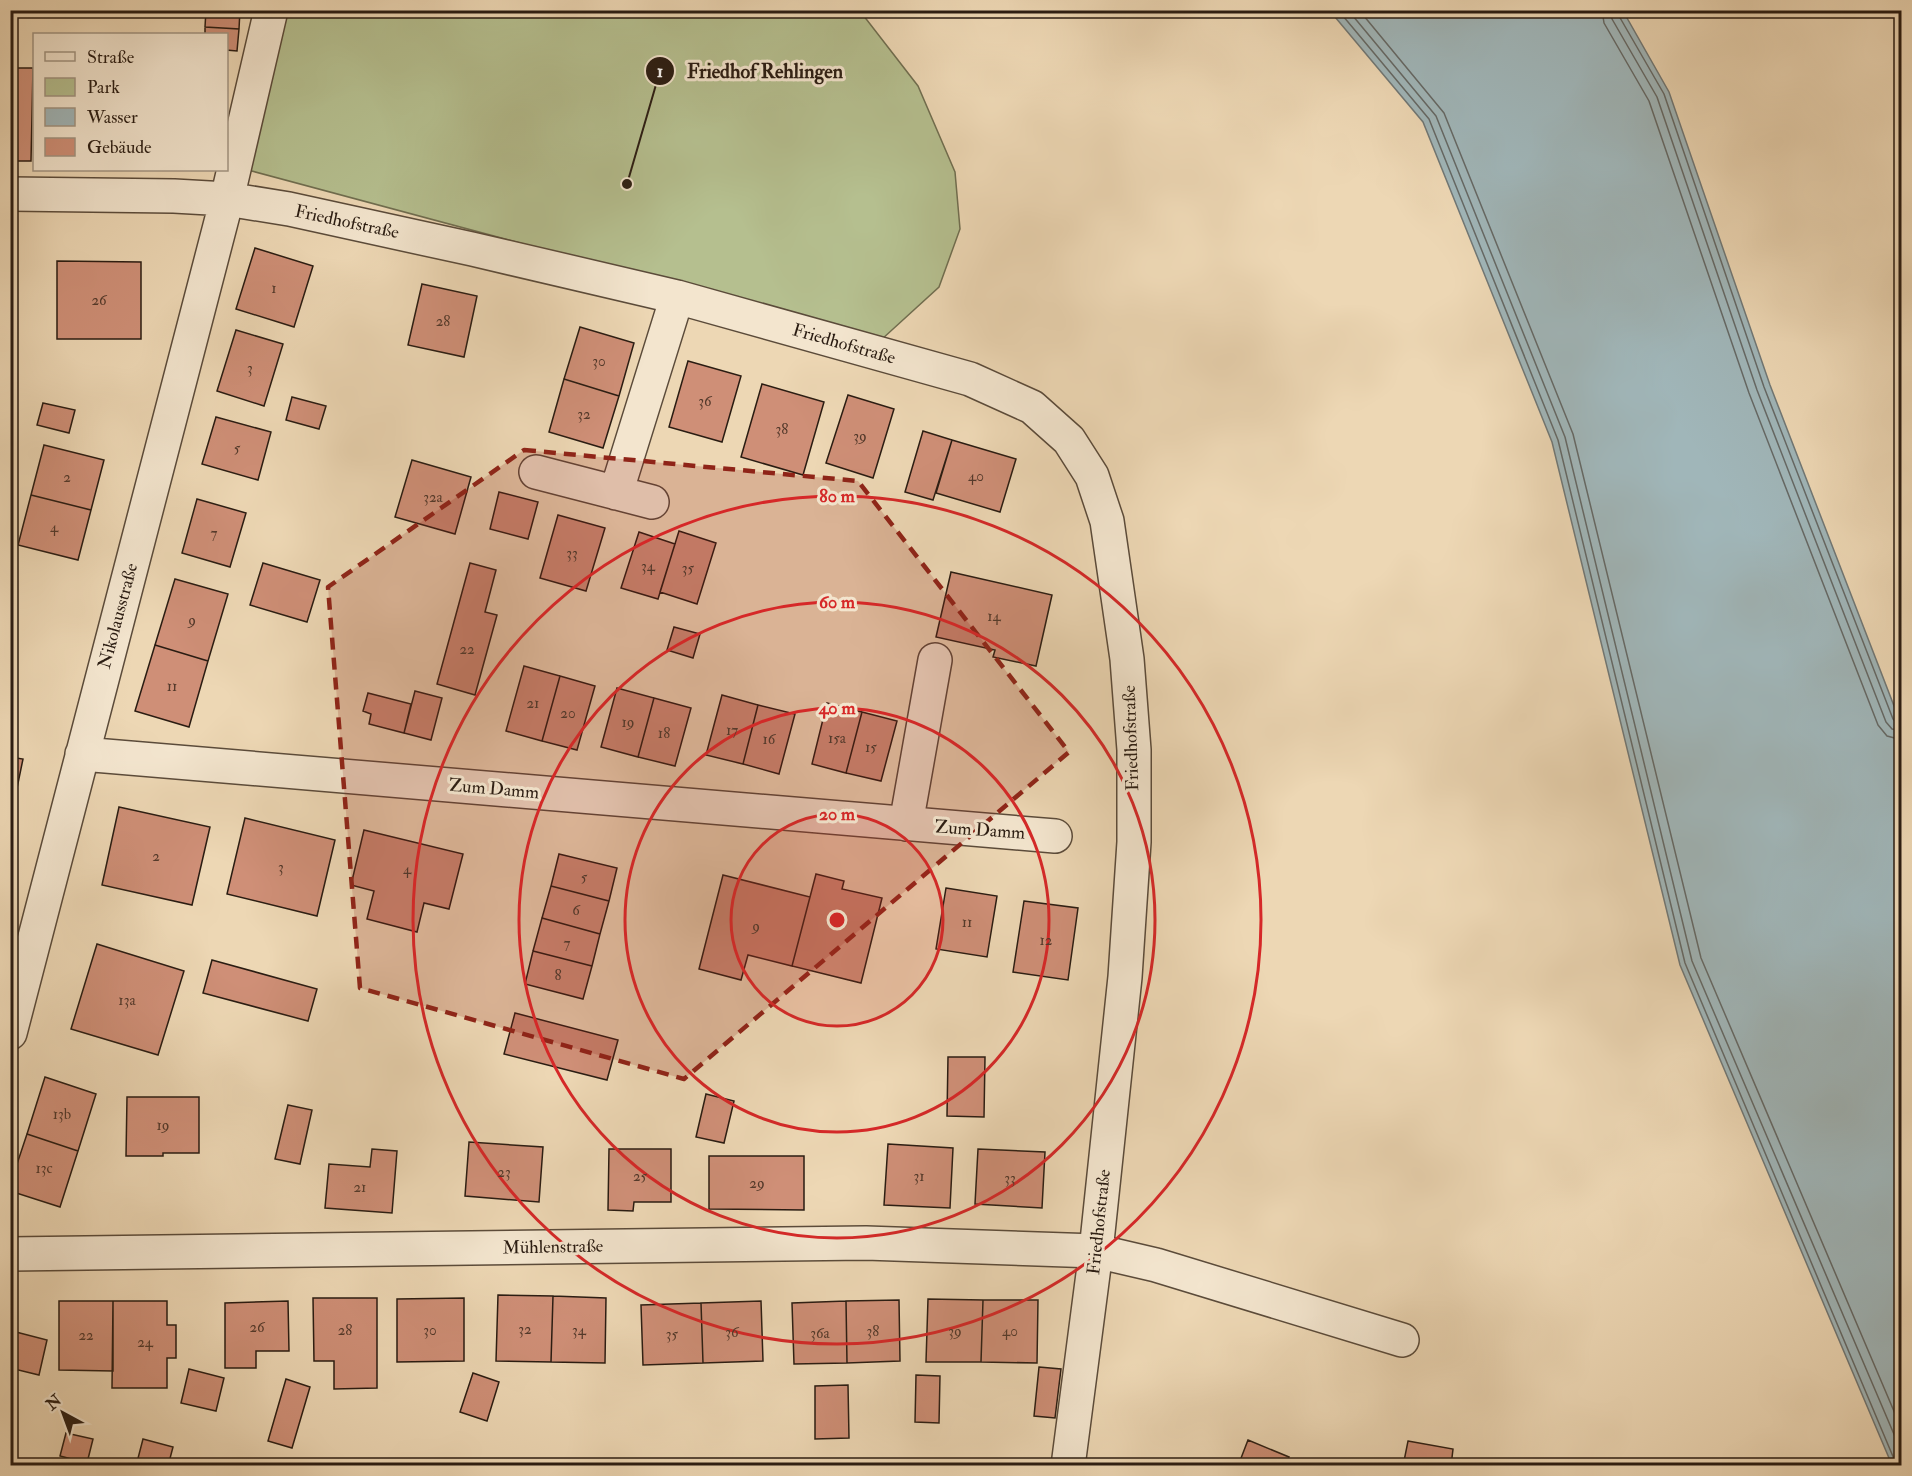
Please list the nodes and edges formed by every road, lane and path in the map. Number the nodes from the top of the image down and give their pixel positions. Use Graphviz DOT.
graph roads {
  1 [pos="271,10"];
  2 [pos="10,194"];
  3 [pos="227,199"];
  4 [pos="677,297"];
  5 [pos="536,472"];
  6 [pos="616,493"];
  7 [pos="652,502"];
  8 [pos="935,660"];
  9 [pos="82,754"];
  10 [pos="906,824"];
  11 [pos="1055,836"];
  12 [pos="10,1033"];
  13 [pos="1096,1251"];
  14 [pos="10,1254"];
  15 [pos="1402,1340"];
  16 [pos="1068,1466"];
  1 -- 3 [label="street, Nikolausstraße"];
  2 -- 3 [label="street, Friedhofstraße"];
  3 -- 4 [label="street, Friedhofstraße"];
  3 -- 9 [label="street, Nikolausstraße"];
  4 -- 6 [label="street"];
  4 -- 13 [label="street, Friedhofstraße"];
  5 -- 6 [label="street"];
  6 -- 7 [label="street"];
  8 -- 10 [label="street"];
  9 -- 10 [label="street, Zum Damm"];
  9 -- 12 [label="street, Nikolausstraße"];
  10 -- 11 [label="street, Zum Damm"];
  13 -- 14 [label="street, Mühlenstraße"];
  13 -- 15 [label="street, Mühlenstraße"];
  13 -- 16 [label="street, Friedhofstraße"];
}
